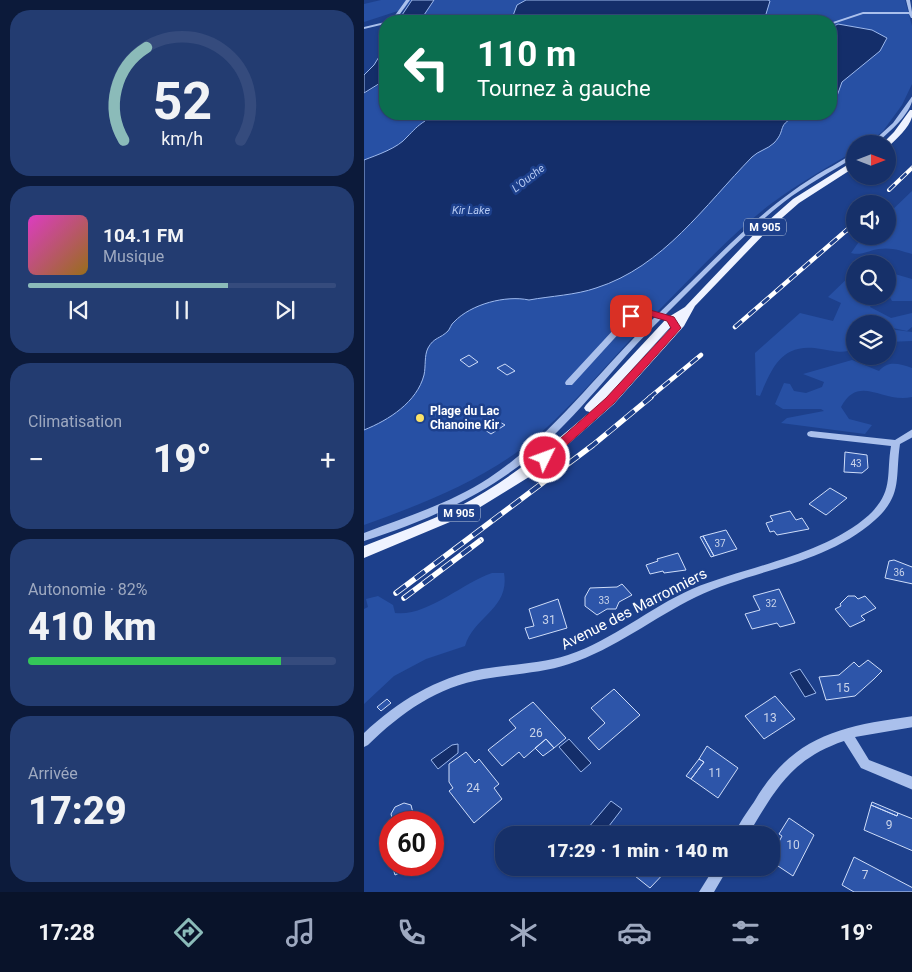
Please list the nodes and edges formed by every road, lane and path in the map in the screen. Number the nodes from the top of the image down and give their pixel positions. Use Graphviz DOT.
graph roads {
  1 [pos="408,0"];
  2 [pos="908,0"];
  3 [pos="397,15"];
  4 [pos="912,15"];
  5 [pos="837,22"];
  6 [pos="379,24"];
  7 [pos="364,28"];
  8 [pos="912,96"];
  9 [pos="912,112"];
  10 [pos="883,135"];
  11 [pos="896,135"];
  12 [pos="846,160"];
  13 [pos="846,170"];
  14 [pos="669,322"];
  15 [pos="569,383"];
  16 [pos="912,432"];
  17 [pos="811,434"];
  18 [pos="896,443"];
  19 [pos="364,537"];
  20 [pos="364,552"];
  21 [pos="912,721"];
  22 [pos="847,735"];
  23 [pos="364,741"];
  24 [pos="912,784"];
  25 [pos="747,826"];
  26 [pos="716,876"];
  27 [pos="706,892"];
  1 -- 3 [label="street"];
  2 -- 4 [label="street"];
  4 -- 5 [label="street"];
  6 -- 7 [label="street"];
  8 -- 10 [label="street"];
  9 -- 11 [label="main road"];
  12 -- 14 [label="street, M 905"];
  13 -- 14 [label="main road, M 905"];
  14 -- 15 [label="street"];
  14 -- 19 [label="street, M 905"];
  14 -- 20 [label="main road, M 905"];
  16 -- 18 [label="street"];
  17 -- 18 [label="street"];
  18 -- 23 [label="street, Avenue des Marronniers"];
  21 -- 22 [label="street"];
  22 -- 24 [label="street"];
  22 -- 25 [label="street"];
  26 -- 27 [label="street"];
}
